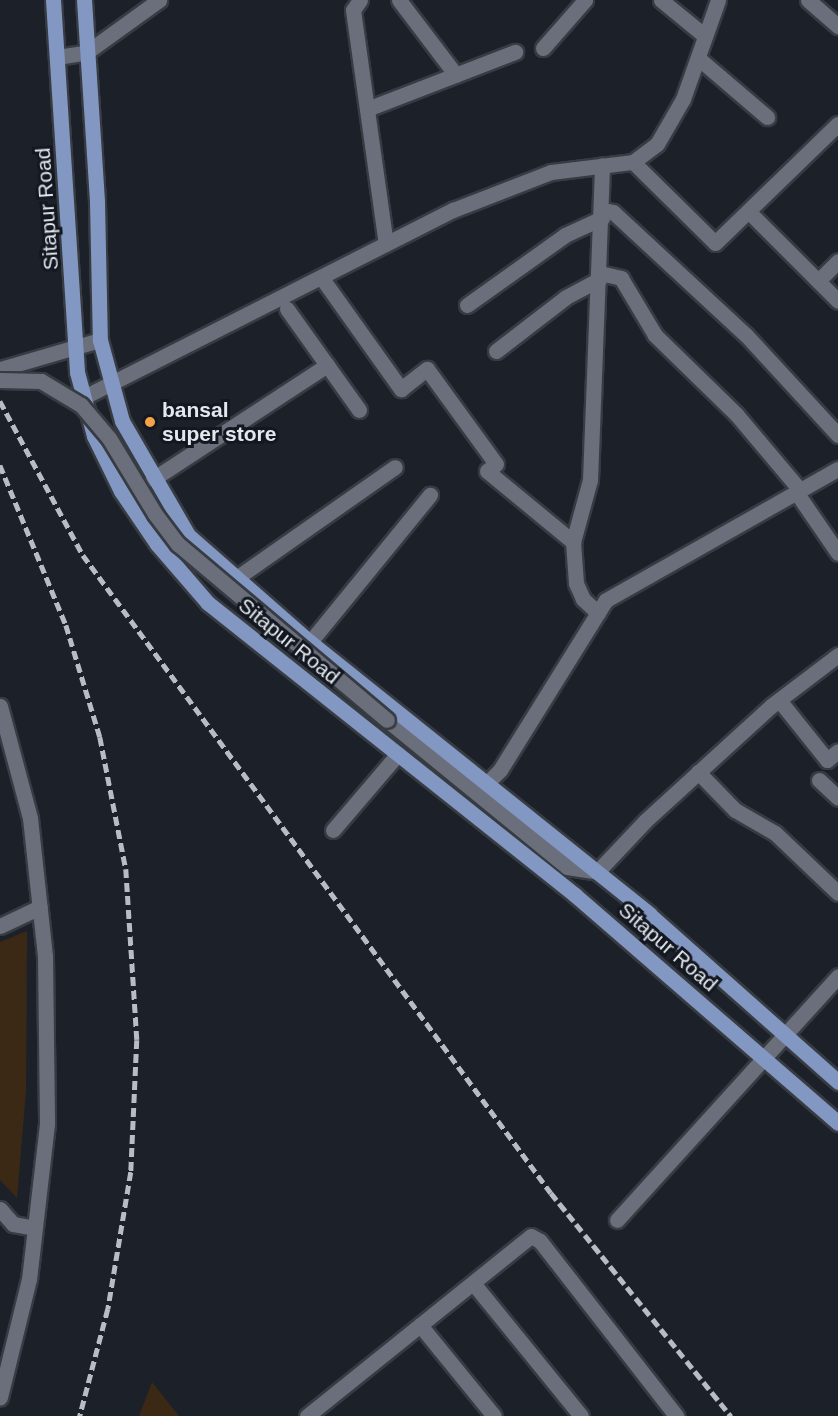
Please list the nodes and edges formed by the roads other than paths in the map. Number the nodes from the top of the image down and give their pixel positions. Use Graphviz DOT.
graph roads {
  1 [pos="53,0"];
  2 [pos="84,0"];
  3 [pos="159,0"];
  4 [pos="360,0"];
  5 [pos="399,0"];
  6 [pos="585,0"];
  7 [pos="661,0"];
  8 [pos="718,0"];
  9 [pos="808,0"];
  10 [pos="838,26"];
  11 [pos="705,36"];
  12 [pos="543,48"];
  13 [pos="87,52"];
  14 [pos="515,52"];
  15 [pos="57,57"];
  16 [pos="698,58"];
  17 [pos="456,75"];
  18 [pos="367,109"];
  19 [pos="767,117"];
  20 [pos="838,124"];
  21 [pos="633,162"];
  22 [pos="602,165"];
  23 [pos="748,211"];
  24 [pos="602,214"];
  25 [pos="386,244"];
  26 [pos="838,261"];
  27 [pos="600,276"];
  28 [pos="321,277"];
  29 [pos="818,281"];
  30 [pos="838,301"];
  31 [pos="467,305"];
  32 [pos="287,309"];
  33 [pos="99,340"];
  34 [pos="73,346"];
  35 [pos="496,351"];
  36 [pos="327,365"];
  37 [pos="0,369"];
  38 [pos="0,380"];
  39 [pos="111,385"];
  40 [pos="84,397"];
  41 [pos="359,410"];
  42 [pos="838,435"];
  43 [pos="395,467"];
  44 [pos="838,469"];
  45 [pos="153,479"];
  46 [pos="798,491"];
  47 [pos="430,495"];
  48 [pos="573,542"];
  49 [pos="838,554"];
  50 [pos="235,579"];
  51 [pos="598,613"];
  52 [pos="310,642"];
  53 [pos="838,654"];
  54 [pos="779,700"];
  55 [pos="0,706"];
  56 [pos="838,751"];
  57 [pos="398,754"];
  58 [pos="15,760"];
  59 [pos="0,766"];
  60 [pos="698,772"];
  61 [pos="819,780"];
  62 [pos="488,782"];
  63 [pos="838,798"];
  64 [pos="333,830"];
  65 [pos="567,867"];
  66 [pos="597,872"];
  67 [pos="838,894"];
  68 [pos="575,895"];
  69 [pos="40,907"];
  70 [pos="0,926"];
  71 [pos="838,976"];
  72 [pos="784,1034"];
  73 [pos="762,1057"];
  74 [pos="838,1082"];
  75 [pos="838,1123"];
  76 [pos="0,1209"];
  77 [pos="617,1220"];
  78 [pos="35,1228"];
  79 [pos="473,1283"];
  80 [pos="420,1325"];
  81 [pos="0,1397"];
  82 [pos="486,1413"];
  83 [pos="307,1416"];
  84 [pos="581,1416"];
  85 [pos="676,1416"];
  1 -- 15 [label="main road, Sitapur Road"];
  2 -- 13 [label="main road, Sitapur Road"];
  3 -- 13 [label="street"];
  4 -- 18 [label="street"];
  5 -- 17 [label="street"];
  6 -- 12 [label="street"];
  7 -- 11 [label="street"];
  8 -- 11 [label="street"];
  9 -- 10 [label="street"];
  11 -- 16 [label="street"];
  13 -- 15 [label="street"];
  13 -- 33 [label="main road, Sitapur Road"];
  14 -- 17 [label="street"];
  15 -- 34 [label="main road, Sitapur Road"];
  16 -- 19 [label="street"];
  16 -- 21 [label="street"];
  17 -- 18 [label="street"];
  18 -- 25 [label="street"];
  20 -- 23 [label="street"];
  21 -- 22 [label="street"];
  21 -- 23 [label="street"];
  22 -- 24 [label="street"];
  22 -- 25 [label="street"];
  23 -- 29 [label="street"];
  24 -- 27 [label="street"];
  24 -- 31 [label="street"];
  24 -- 42 [label="street"];
  25 -- 28 [label="street"];
  26 -- 29 [label="street"];
  27 -- 35 [label="street"];
  27 -- 46 [label="street"];
  27 -- 48 [label="street"];
  28 -- 39 [label="street"];
  28 -- 48 [label="street"];
  29 -- 30 [label="street"];
  32 -- 36 [label="street"];
  33 -- 34 [label="street"];
  33 -- 39 [label="main road, Sitapur Road"];
  34 -- 37 [label="street"];
  34 -- 40 [label="main road, Sitapur Road"];
  36 -- 41 [label="street"];
  36 -- 45 [label="street"];
  38 -- 65 [label="street, bridge"];
  39 -- 40 [label="street"];
  39 -- 45 [label="main road, Sitapur Road"];
  40 -- 57 [label="main road, Sitapur Road"];
  43 -- 50 [label="street"];
  44 -- 46 [label="street"];
  45 -- 50 [label="main road, Sitapur Road"];
  46 -- 49 [label="street"];
  46 -- 51 [label="street"];
  47 -- 52 [label="street"];
  48 -- 51 [label="street"];
  50 -- 52 [label="main road, Sitapur Road"];
  51 -- 62 [label="street"];
  52 -- 62 [label="main road, Sitapur Road"];
  53 -- 54 [label="street"];
  54 -- 56 [label="street"];
  54 -- 60 [label="street"];
  55 -- 58 [label="street"];
  57 -- 64 [label="street"];
  57 -- 68 [label="main road, Sitapur Road"];
  58 -- 59 [label="street"];
  58 -- 69 [label="street"];
  60 -- 66 [label="street"];
  60 -- 67 [label="street"];
  61 -- 63 [label="street"];
  62 -- 66 [label="main road, Sitapur Road"];
  65 -- 66 [label="street"];
  65 -- 68 [label="street"];
  66 -- 72 [label="main road, Sitapur Road"];
  68 -- 73 [label="main road, Sitapur Road"];
  69 -- 70 [label="street"];
  69 -- 78 [label="street"];
  71 -- 72 [label="street"];
  72 -- 73 [label="street"];
  72 -- 74 [label="main road, Sitapur Road"];
  73 -- 75 [label="main road, Sitapur Road"];
  73 -- 77 [label="street"];
  76 -- 78 [label="street"];
  78 -- 81 [label="street"];
  79 -- 80 [label="street"];
  79 -- 84 [label="street"];
  79 -- 85 [label="street"];
  80 -- 82 [label="street"];
  80 -- 83 [label="street"];
}
